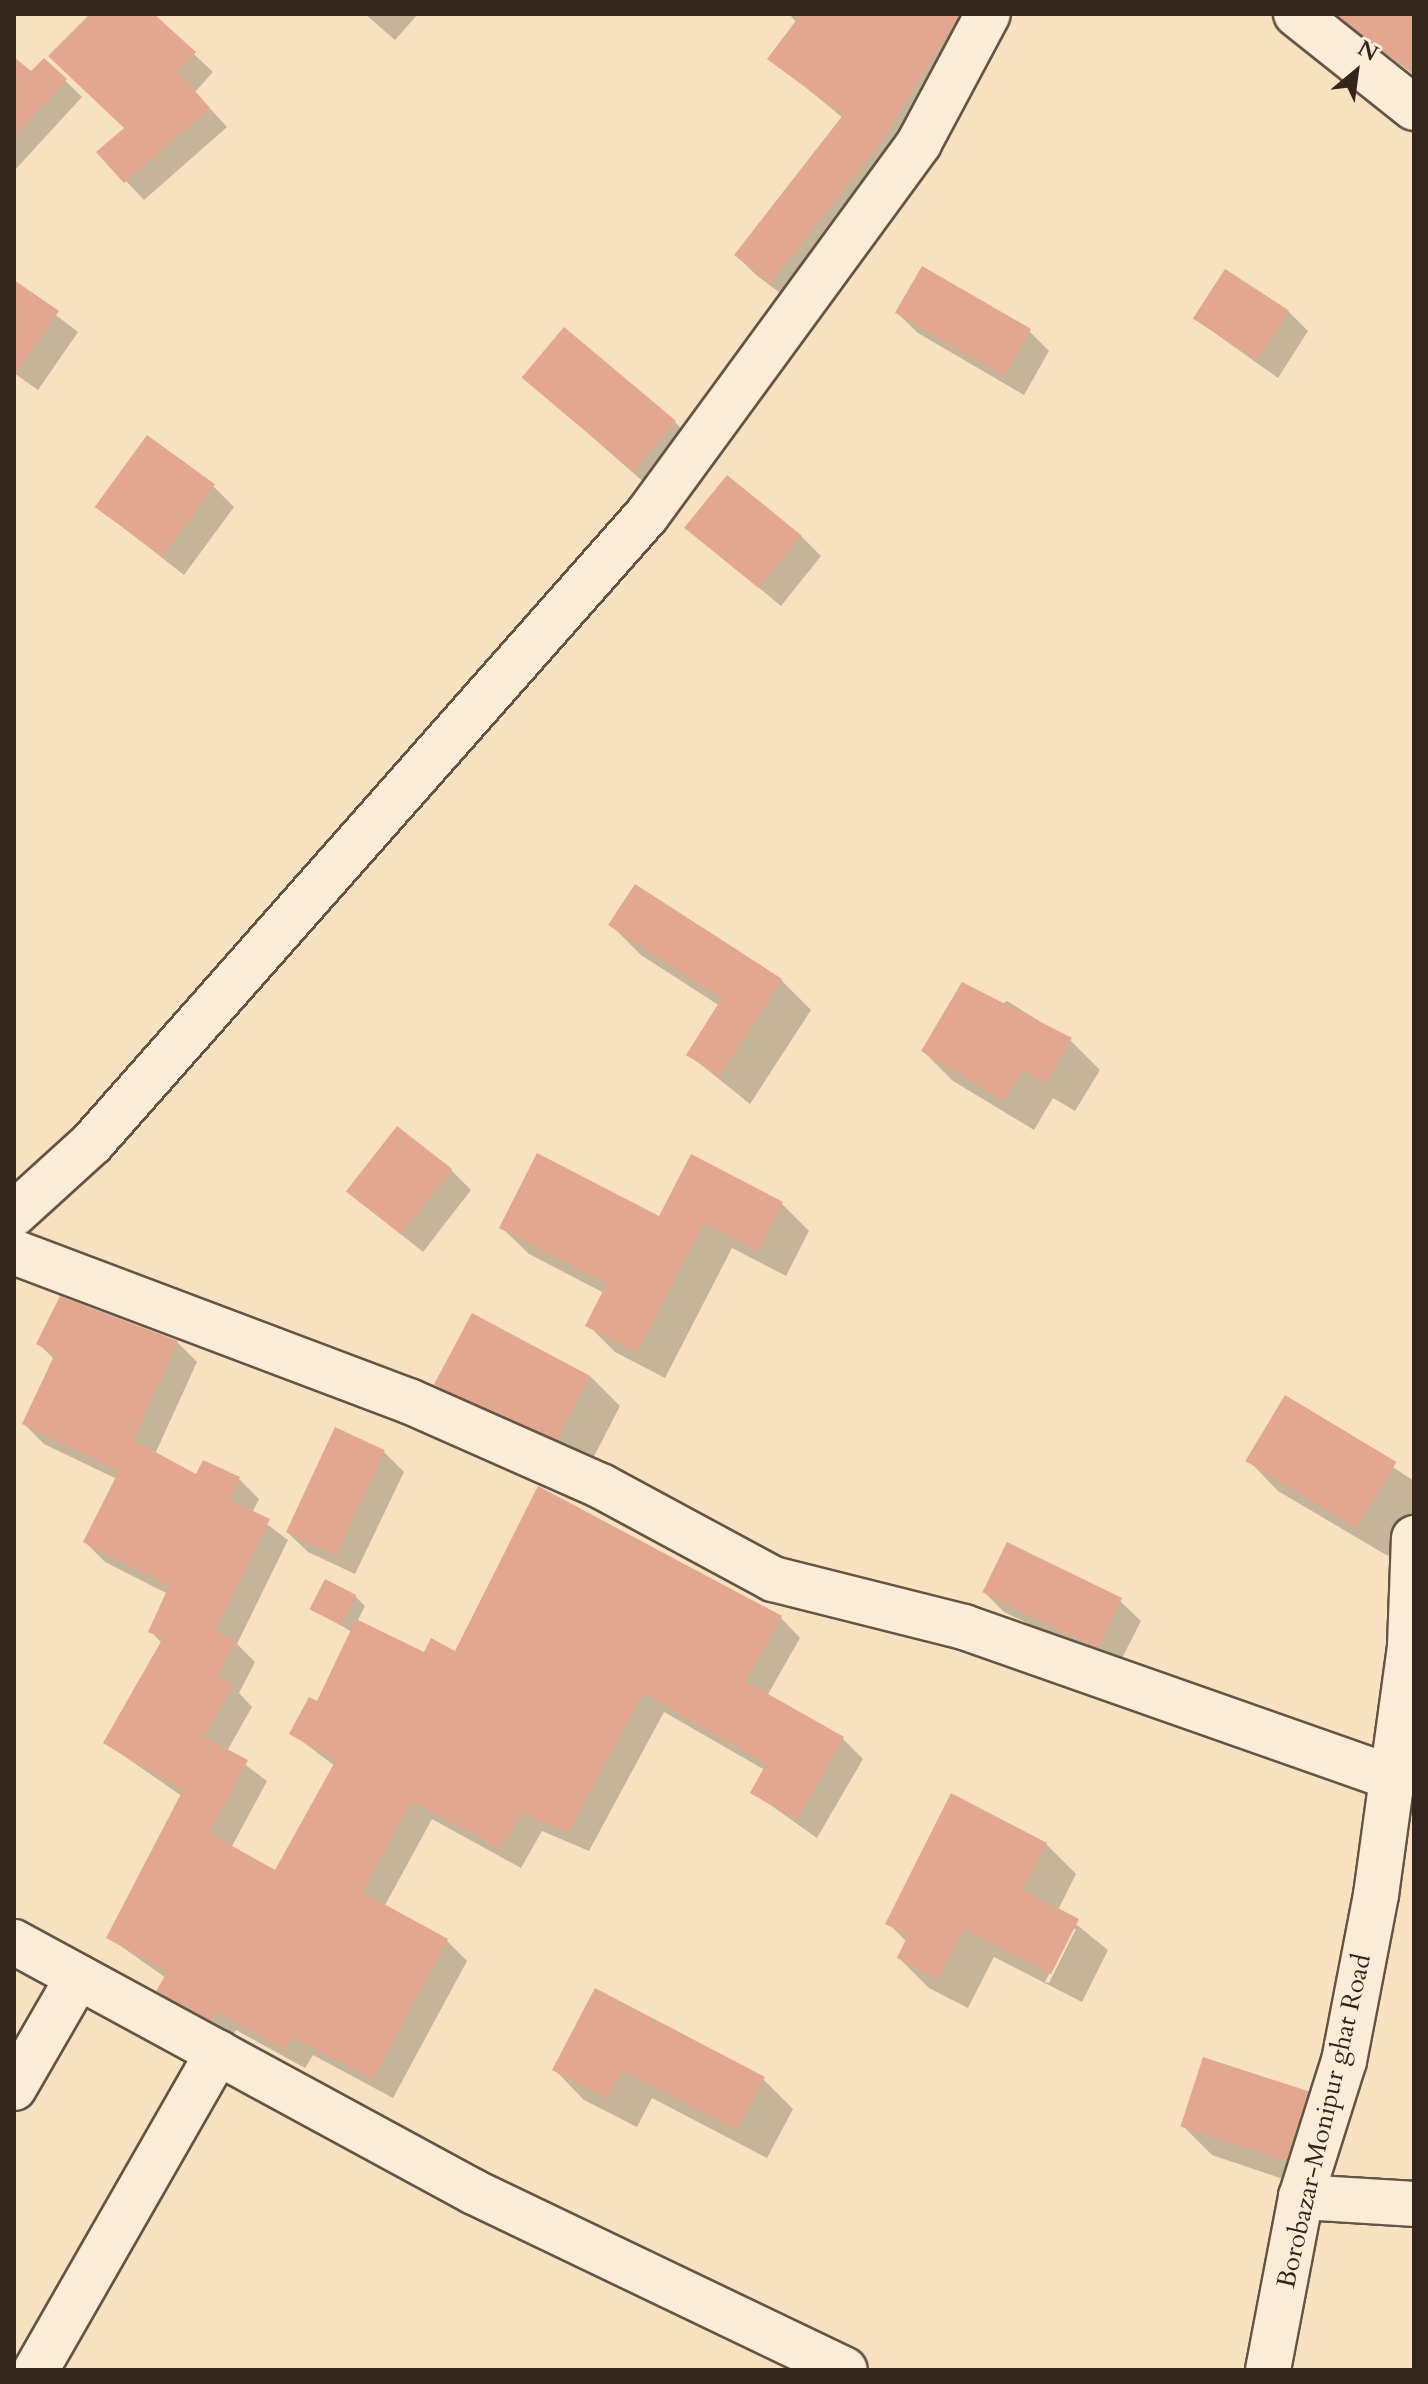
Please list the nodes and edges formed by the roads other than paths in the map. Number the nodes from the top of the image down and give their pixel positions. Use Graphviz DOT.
graph roads {
  1 [pos="988,14"];
  2 [pos="1296,14"];
  3 [pos="1414,108"];
  4 [pos="14,1214"];
  5 [pos="14,1252"];
  6 [pos="1414,1538"];
  7 [pos="1387,1776"];
  8 [pos="14,1942"];
  9 [pos="78,1977"];
  10 [pos="218,2052"];
  11 [pos="14,2088"];
  12 [pos="1301,2197"];
  13 [pos="1414,2204"];
  14 [pos="36,2370"];
  15 [pos="845,2370"];
  16 [pos="1268,2370"];
  1 -- 4 [label="street"];
  2 -- 3 [label="street"];
  5 -- 7 [label="street"];
  6 -- 7 [label="street, Borobazar-Monipur ghat Road"];
  7 -- 12 [label="street, Borobazar-Monipur ghat Road"];
  8 -- 9 [label="street"];
  9 -- 10 [label="street"];
  9 -- 11 [label="street"];
  10 -- 14 [label="street"];
  10 -- 15 [label="street"];
  12 -- 13 [label="street"];
  12 -- 16 [label="street, Borobazar-Monipur ghat Road"];
}
